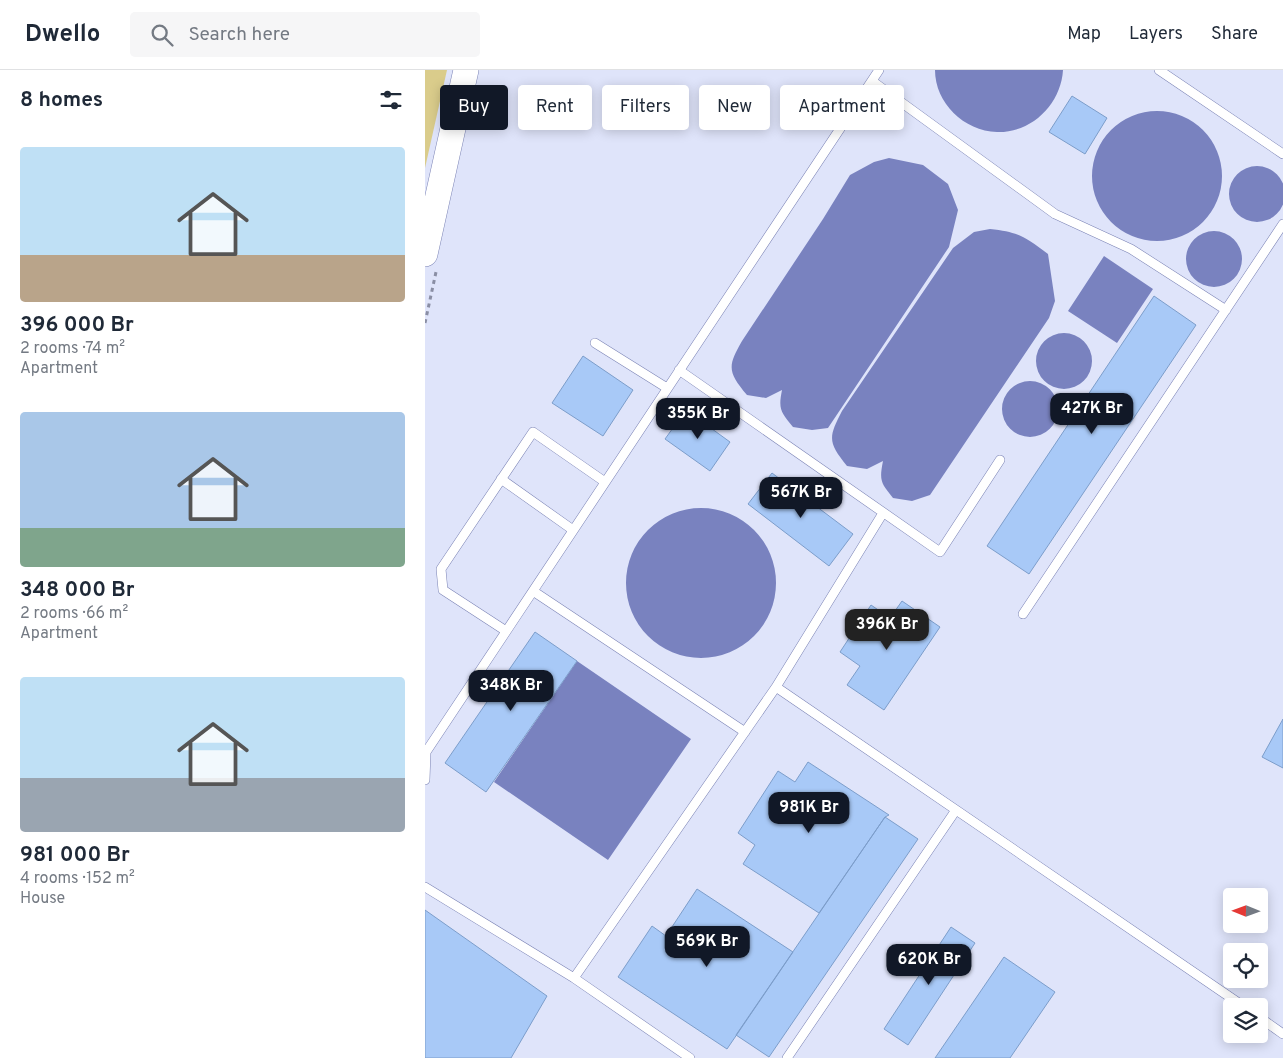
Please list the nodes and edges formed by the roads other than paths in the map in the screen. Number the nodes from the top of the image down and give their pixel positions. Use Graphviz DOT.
graph roads {
  1 [pos="466,70"];
  2 [pos="879,70"];
  3 [pos="1159,70"];
  4 [pos="872,81"];
  5 [pos="1283,154"];
  6 [pos="1283,224"];
  7 [pos="425,254"];
  8 [pos="1226,310"];
  9 [pos="595,343"];
  10 [pos="679,370"];
  11 [pos="667,388"];
  12 [pos="1000,460"];
  13 [pos="501,479"];
  14 [pos="605,482"];
  15 [pos="883,513"];
  16 [pos="573,530"];
  17 [pos="533,591"];
  18 [pos="1023,614"];
  19 [pos="506,631"];
  20 [pos="776,687"];
  21 [pos="745,732"];
  22 [pos="425,780"];
  23 [pos="956,810"];
  24 [pos="425,887"];
  25 [pos="574,978"];
  26 [pos="1231,998"];
  27 [pos="1268,1023"];
  28 [pos="1283,1034"];
  29 [pos="690,1058"];
  30 [pos="787,1058"];
  1 -- 7 [label="street"];
  2 -- 4 [label="lane"];
  3 -- 5 [label="lane"];
  4 -- 8 [label="lane"];
  4 -- 10 [label="lane"];
  6 -- 8 [label="lane"];
  8 -- 18 [label="lane"];
  9 -- 11 [label="lane"];
  10 -- 11 [label="lane"];
  10 -- 15 [label="lane"];
  11 -- 14 [label="lane"];
  12 -- 15 [label="lane"];
  13 -- 14 [label="lane"];
  13 -- 16 [label="lane"];
  13 -- 19 [label="lane"];
  14 -- 16 [label="lane"];
  15 -- 20 [label="lane"];
  16 -- 17 [label="lane"];
  17 -- 19 [label="lane"];
  17 -- 21 [label="lane"];
  19 -- 22 [label="lane"];
  20 -- 21 [label="lane"];
  20 -- 23 [label="lane"];
  21 -- 25 [label="lane"];
  23 -- 26 [label="lane"];
  23 -- 30 [label="lane"];
  24 -- 25 [label="lane"];
  25 -- 29 [label="lane"];
  27 -- 28 [label="lane"];
}
